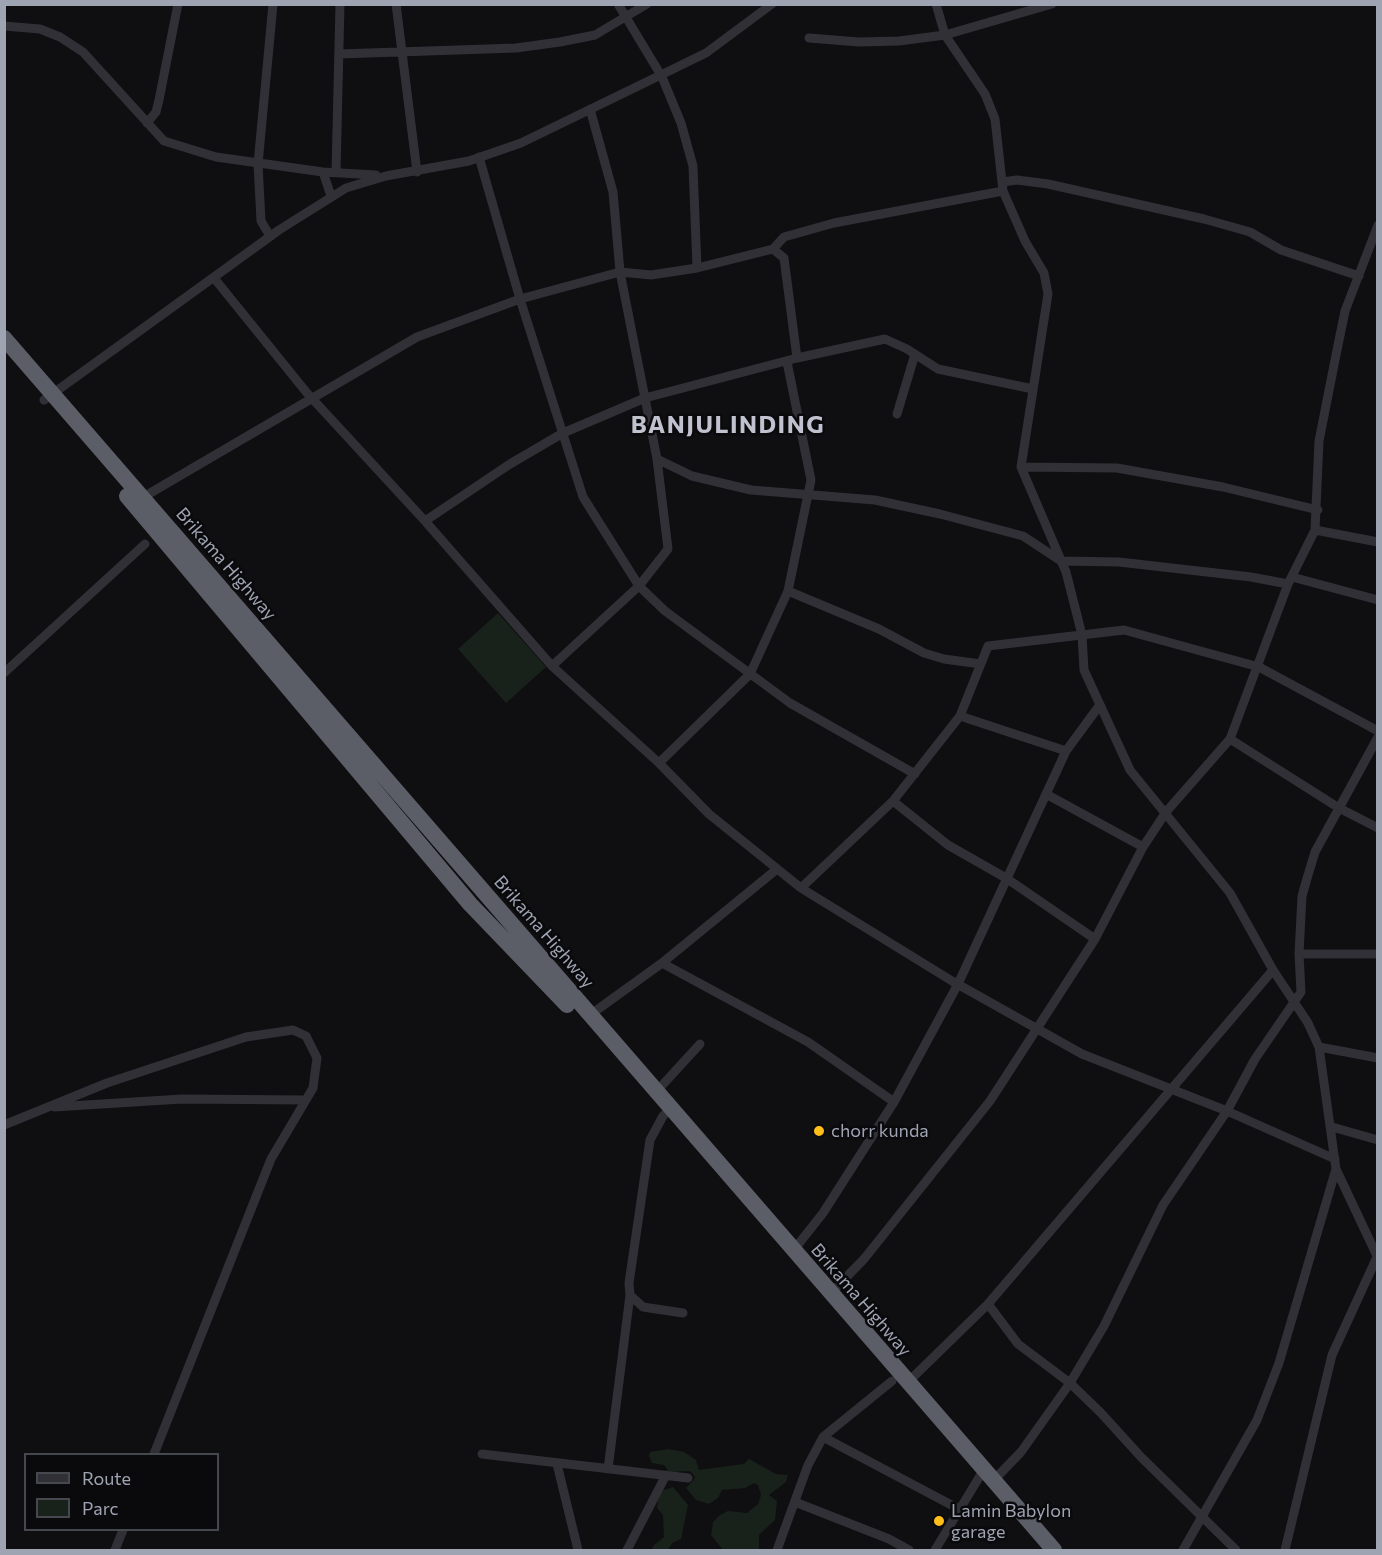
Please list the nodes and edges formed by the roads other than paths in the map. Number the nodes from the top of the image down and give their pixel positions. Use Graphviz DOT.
graph roads {
  1 [pos="178,4"];
  2 [pos="273,4"];
  3 [pos="340,4"];
  4 [pos="396,4"];
  5 [pos="618,4"];
  6 [pos="647,4"];
  7 [pos="772,4"];
  8 [pos="936,4"];
  9 [pos="1052,4"];
  10 [pos="626,16"];
  11 [pos="4,26"];
  12 [pos="945,36"];
  13 [pos="809,38"];
  14 [pos="401,51"];
  15 [pos="339,54"];
  16 [pos="662,77"];
  17 [pos="590,109"];
  18 [pos="147,123"];
  19 [pos="479,157"];
  20 [pos="258,164"];
  21 [pos="324,172"];
  22 [pos="336,172"];
  23 [pos="417,172"];
  24 [pos="386,176"];
  25 [pos="1003,186"];
  26 [pos="332,196"];
  27 [pos="1377,225"];
  28 [pos="270,236"];
  29 [pos="773,249"];
  30 [pos="697,268"];
  31 [pos="620,272"];
  32 [pos="1359,276"];
  33 [pos="214,278"];
  34 [pos="520,298"];
  35 [pos="4,338"];
  36 [pos="915,354"];
  37 [pos="4,355"];
  38 [pos="797,358"];
  39 [pos="787,362"];
  40 [pos="1033,389"];
  41 [pos="48,397"];
  42 [pos="311,398"];
  43 [pos="645,398"];
  44 [pos="897,414"];
  45 [pos="563,433"];
  46 [pos="657,459"];
  47 [pos="1021,466"];
  48 [pos="809,493"];
  49 [pos="137,500"];
  50 [pos="1318,510"];
  51 [pos="425,521"];
  52 [pos="1316,530"];
  53 [pos="1377,542"];
  54 [pos="145,544"];
  55 [pos="1061,561"];
  56 [pos="1290,580"];
  57 [pos="639,586"];
  58 [pos="788,591"];
  59 [pos="1377,600"];
  60 [pos="1082,635"];
  61 [pos="981,664"];
  62 [pos="552,666"];
  63 [pos="1259,667"];
  64 [pos="4,673"];
  65 [pos="750,674"];
  66 [pos="1100,706"];
  67 [pos="960,716"];
  68 [pos="1377,731"];
  69 [pos="1377,737"];
  70 [pos="1230,739"];
  71 [pos="1066,751"];
  72 [pos="659,763"];
  73 [pos="915,774"];
  74 [pos="1046,794"];
  75 [pos="893,801"];
  76 [pos="1340,808"];
  77 [pos="1166,813"];
  78 [pos="1377,828"];
  79 [pos="1143,847"];
  80 [pos="777,869"];
  81 [pos="1006,878"];
  82 [pos="801,888"];
  83 [pos="1095,939"];
  84 [pos="1299,954"];
  85 [pos="1377,954"];
  86 [pos="662,963"];
  87 [pos="1273,970"];
  88 [pos="958,984"];
  89 [pos="1294,1000"];
  90 [pos="590,1015"];
  91 [pos="1038,1027"];
  92 [pos="700,1044"];
  93 [pos="1319,1047"];
  94 [pos="1377,1058"];
  95 [pos="1170,1089"];
  96 [pos="656,1092"];
  97 [pos="306,1101"];
  98 [pos="894,1102"];
  99 [pos="43,1108"];
  100 [pos="1227,1111"];
  101 [pos="666,1113"];
  102 [pos="4,1125"];
  103 [pos="1332,1127"];
  104 [pos="1377,1140"];
  105 [pos="1336,1164"];
  106 [pos="793,1251"];
  107 [pos="1377,1257"];
  108 [pos="830,1294"];
  109 [pos="630,1295"];
  110 [pos="988,1304"];
  111 [pos="682,1313"];
  112 [pos="900,1382"];
  113 [pos="1070,1383"];
  114 [pos="823,1437"];
  115 [pos="155,1453"];
  116 [pos="482,1454"];
  117 [pos="557,1464"];
  118 [pos="608,1469"];
  119 [pos="666,1475"];
  120 [pos="984,1477"];
  121 [pos="688,1478"];
  122 [pos="795,1502"];
  123 [pos="959,1509"];
  124 [pos="1202,1519"];
  125 [pos="123,1531"];
  126 [pos="115,1551"];
  127 [pos="578,1551"];
  128 [pos="627,1551"];
  129 [pos="777,1551"];
  130 [pos="909,1551"];
  131 [pos="935,1551"];
  132 [pos="1039,1551"];
  133 [pos="1054,1551"];
  134 [pos="1183,1551"];
  135 [pos="1236,1551"];
  136 [pos="1284,1551"];
  1 -- 18 [label="street"];
  2 -- 20 [label="street"];
  3 -- 15 [label="street"];
  4 -- 14 [label="street"];
  5 -- 10 [label="street"];
  6 -- 10 [label="street"];
  7 -- 16 [label="street"];
  8 -- 12 [label="street"];
  9 -- 12 [label="street"];
  10 -- 14 [label="street"];
  10 -- 16 [label="street"];
  11 -- 18 [label="street"];
  12 -- 13 [label="street"];
  12 -- 25 [label="street"];
  14 -- 15 [label="street"];
  14 -- 23 [label="street"];
  15 -- 22 [label="street"];
  16 -- 17 [label="street"];
  16 -- 30 [label="street"];
  17 -- 19 [label="street"];
  17 -- 31 [label="street"];
  18 -- 20 [label="street"];
  19 -- 23 [label="street"];
  19 -- 34 [label="street"];
  20 -- 21 [label="street"];
  20 -- 28 [label="street"];
  21 -- 22 [label="street"];
  21 -- 26 [label="street"];
  22 -- 24 [label="street"];
  23 -- 24 [label="street"];
  24 -- 26 [label="street"];
  25 -- 29 [label="street"];
  25 -- 32 [label="street"];
  25 -- 40 [label="street"];
  26 -- 28 [label="street"];
  27 -- 32 [label="street"];
  28 -- 33 [label="street"];
  29 -- 30 [label="street"];
  29 -- 38 [label="street"];
  30 -- 31 [label="street"];
  31 -- 34 [label="street"];
  31 -- 43 [label="street"];
  32 -- 50 [label="street"];
  33 -- 41 [label="street"];
  33 -- 42 [label="street"];
  34 -- 42 [label="street"];
  34 -- 45 [label="street"];
  35 -- 41 [label="highway, Brikama Highway"];
  36 -- 38 [label="street"];
  36 -- 40 [label="street"];
  36 -- 44 [label="street"];
  37 -- 41 [label="highway, Brikama Highway"];
  38 -- 39 [label="street"];
  39 -- 43 [label="street"];
  39 -- 48 [label="street"];
  40 -- 47 [label="street"];
  41 -- 49 [label="highway, Brikama Highway"];
  42 -- 49 [label="street"];
  42 -- 51 [label="street"];
  43 -- 45 [label="street"];
  43 -- 46 [label="street"];
  45 -- 51 [label="street"];
  45 -- 57 [label="street"];
  46 -- 48 [label="street"];
  46 -- 57 [label="street"];
  47 -- 50 [label="street"];
  47 -- 55 [label="street"];
  48 -- 55 [label="street"];
  48 -- 58 [label="street"];
  49 -- 90 [label="highway, Brikama Highway"];
  49 -- 101 [label="highway, Brikama Highway"];
  50 -- 52 [label="street"];
  51 -- 62 [label="street"];
  52 -- 53 [label="street"];
  52 -- 56 [label="street"];
  54 -- 64 [label="street"];
  55 -- 56 [label="street"];
  55 -- 60 [label="street"];
  56 -- 59 [label="street"];
  56 -- 63 [label="street"];
  57 -- 62 [label="street"];
  57 -- 65 [label="street"];
  58 -- 61 [label="street"];
  58 -- 65 [label="street"];
  60 -- 61 [label="street"];
  60 -- 63 [label="street"];
  60 -- 66 [label="street"];
  61 -- 67 [label="street"];
  62 -- 72 [label="street"];
  63 -- 68 [label="street"];
  63 -- 70 [label="street"];
  65 -- 72 [label="street"];
  65 -- 73 [label="street"];
  66 -- 71 [label="street"];
  66 -- 77 [label="street"];
  67 -- 71 [label="street"];
  67 -- 73 [label="street"];
  69 -- 76 [label="street"];
  70 -- 76 [label="street"];
  70 -- 77 [label="street"];
  71 -- 74 [label="street"];
  72 -- 80 [label="street"];
  73 -- 75 [label="street"];
  74 -- 79 [label="street"];
  74 -- 81 [label="street"];
  75 -- 81 [label="street"];
  75 -- 82 [label="street"];
  76 -- 78 [label="street"];
  76 -- 84 [label="street"];
  77 -- 79 [label="street"];
  77 -- 87 [label="street"];
  79 -- 83 [label="street"];
  80 -- 82 [label="street"];
  80 -- 86 [label="street"];
  81 -- 83 [label="street"];
  81 -- 88 [label="street"];
  82 -- 88 [label="street"];
  83 -- 91 [label="street"];
  84 -- 85 [label="street"];
  84 -- 89 [label="street"];
  86 -- 90 [label="street"];
  86 -- 98 [label="street"];
  87 -- 89 [label="street"];
  87 -- 95 [label="street"];
  88 -- 91 [label="street"];
  88 -- 98 [label="street"];
  89 -- 93 [label="street"];
  89 -- 100 [label="street"];
  90 -- 96 [label="highway, Brikama Highway"];
  91 -- 95 [label="street"];
  91 -- 108 [label="street"];
  92 -- 96 [label="street"];
  93 -- 94 [label="street"];
  93 -- 103 [label="street"];
  95 -- 100 [label="street"];
  95 -- 110 [label="street"];
  96 -- 101 [label="highway, Brikama Highway"];
  97 -- 99 [label="street"];
  97 -- 99 [label="street"];
  97 -- 115 [label="street"];
  98 -- 106 [label="street"];
  99 -- 102 [label="street"];
  100 -- 105 [label="street"];
  100 -- 113 [label="street"];
  101 -- 106 [label="highway, Brikama Highway"];
  101 -- 109 [label="street"];
  101 -- 112 [label="highway, Brikama Highway"];
  103 -- 104 [label="street"];
  103 -- 105 [label="street"];
  105 -- 107 [label="street"];
  105 -- 124 [label="street"];
  106 -- 108 [label="highway, Brikama Highway"];
  107 -- 136 [label="street"];
  108 -- 112 [label="highway, Brikama Highway"];
  109 -- 111 [label="street"];
  109 -- 118 [label="street"];
  110 -- 112 [label="street"];
  110 -- 113 [label="street"];
  112 -- 114 [label="street"];
  112 -- 120 [label="highway, Brikama Highway"];
  113 -- 120 [label="street"];
  113 -- 124 [label="street"];
  114 -- 122 [label="street"];
  114 -- 123 [label="street"];
  116 -- 117 [label="street"];
  117 -- 118 [label="street"];
  117 -- 127 [label="street"];
  118 -- 119 [label="street"];
  119 -- 121 [label="street"];
  119 -- 128 [label="street"];
  120 -- 123 [label="street"];
  120 -- 132 [label="highway, Brikama Highway"];
  120 -- 133 [label="highway, Brikama Highway"];
  122 -- 129 [label="street"];
  122 -- 130 [label="street"];
  123 -- 131 [label="street"];
  124 -- 134 [label="street"];
  124 -- 135 [label="street"];
  125 -- 126 [label="street"];
}
